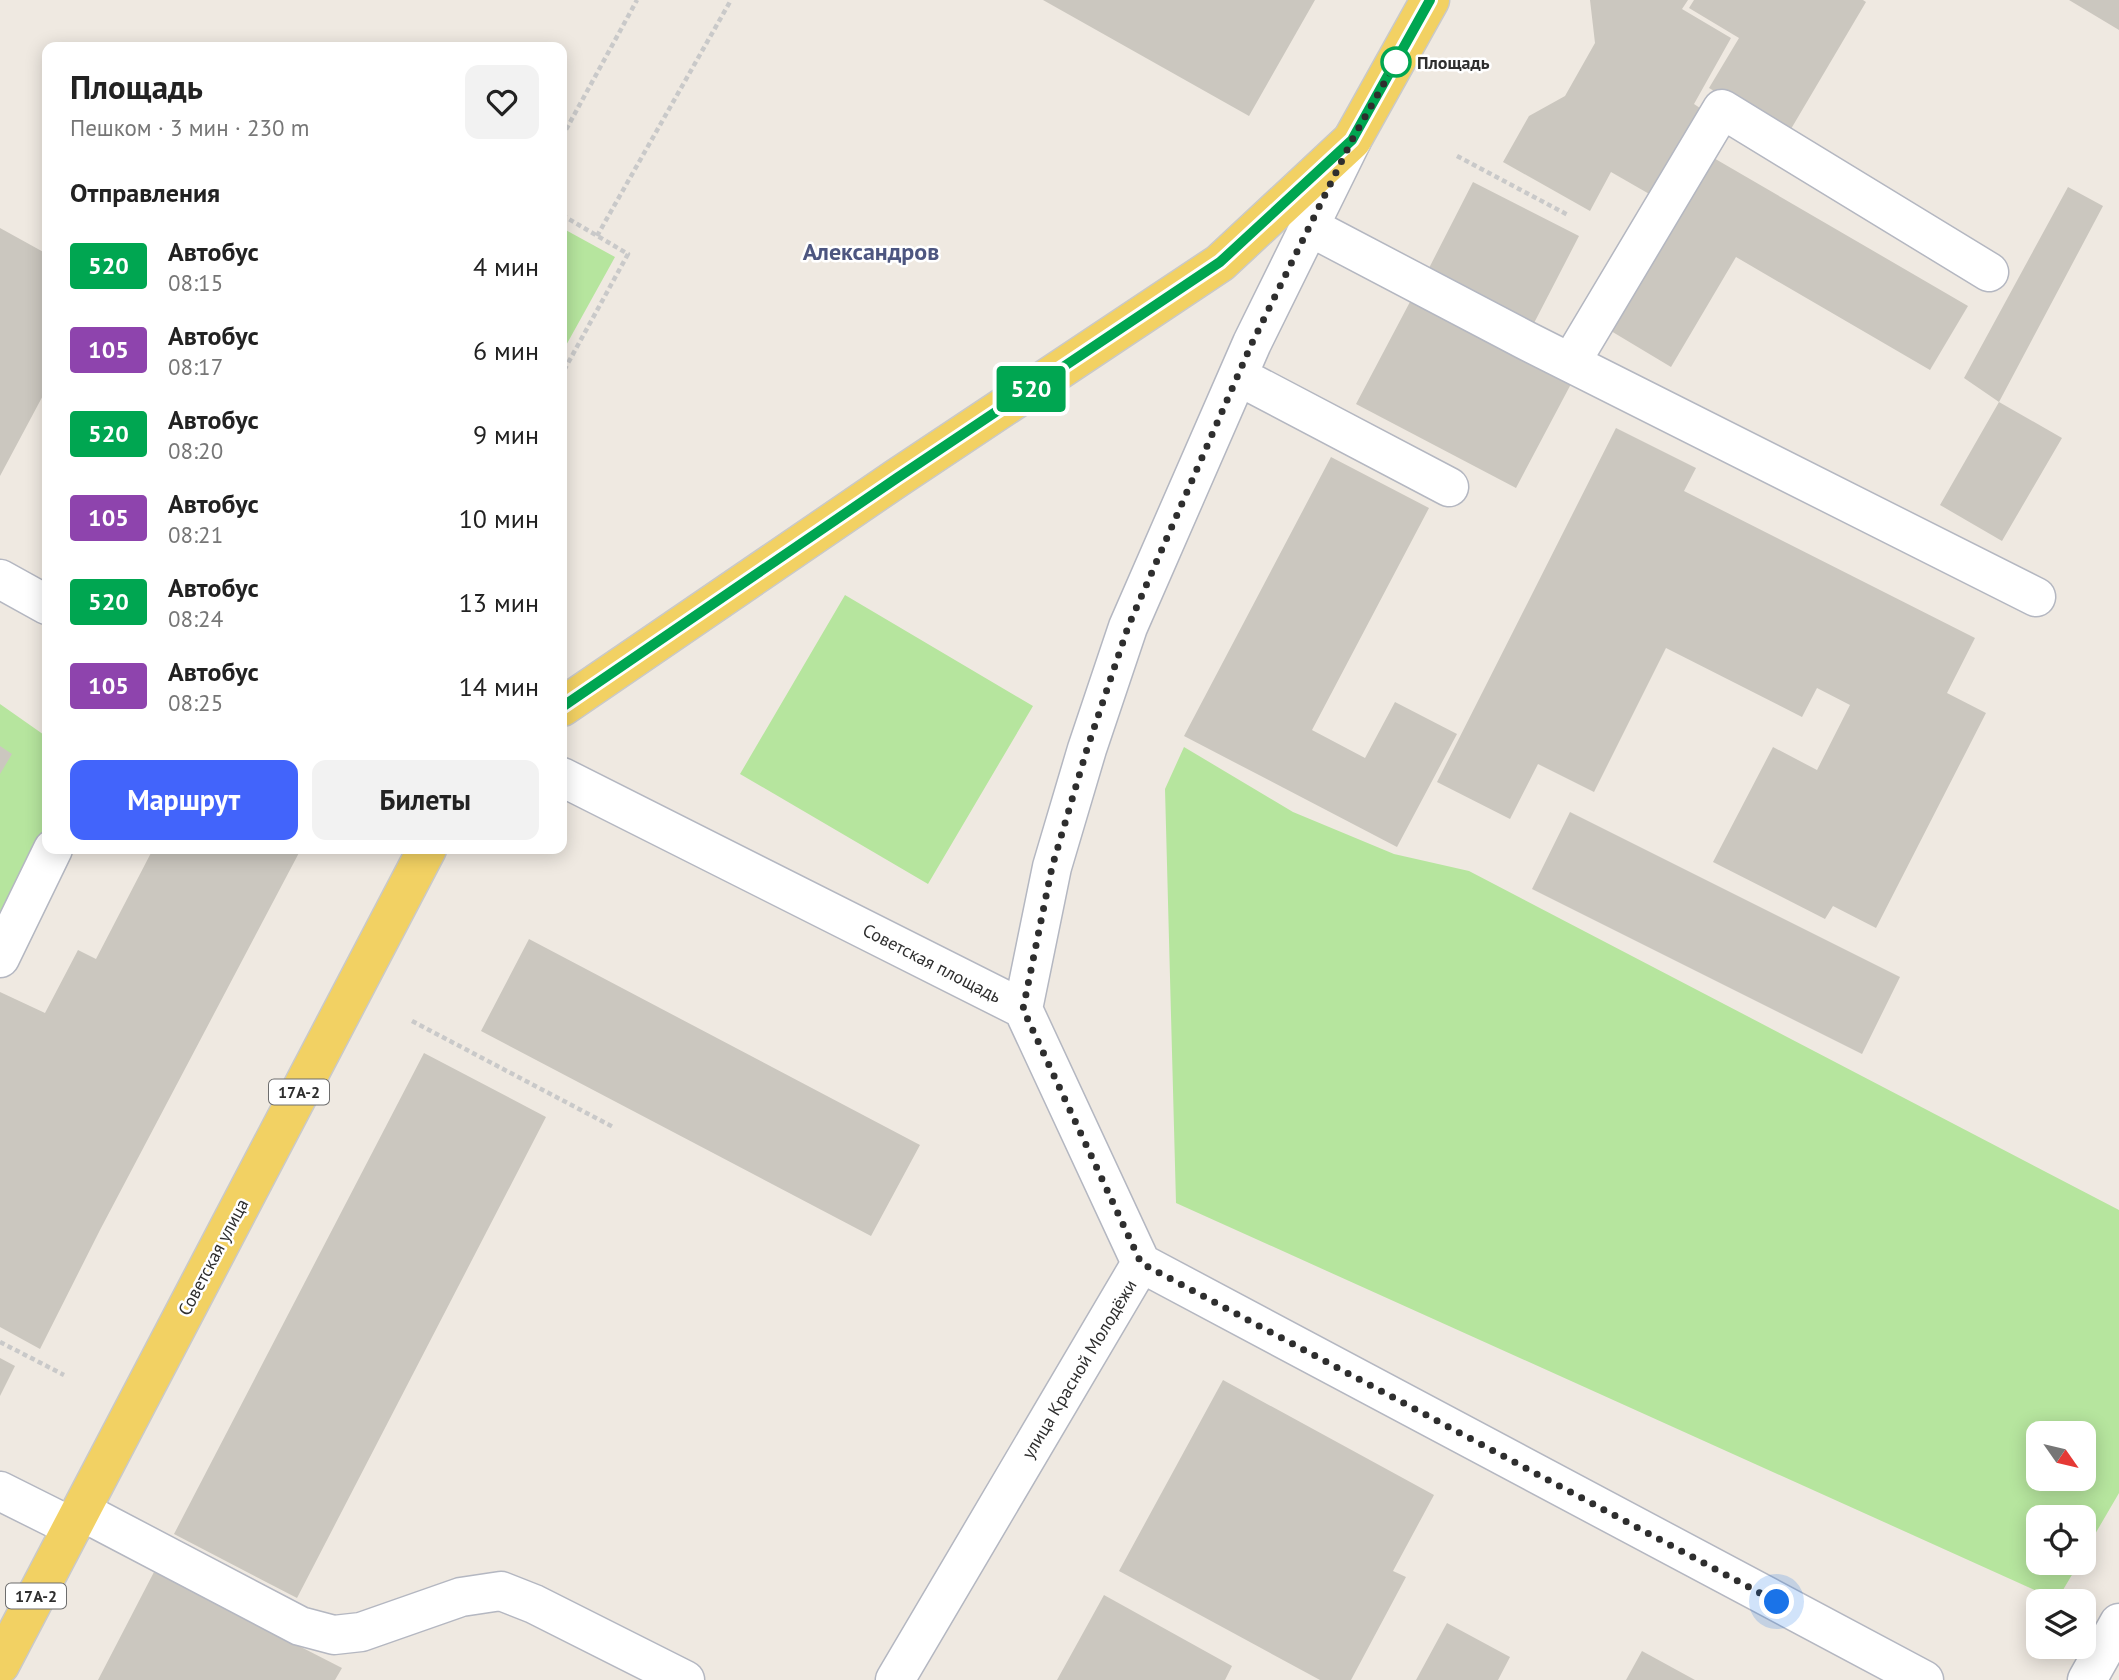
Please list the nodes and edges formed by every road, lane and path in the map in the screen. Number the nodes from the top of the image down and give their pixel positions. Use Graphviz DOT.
graph roads {
  1 [pos="637,0"];
  2 [pos="731,0"];
  3 [pos="1430,0"];
  4 [pos="567,128"];
  5 [pos="1352,140"];
  6 [pos="1457,156"];
  7 [pos="1569,215"];
  8 [pos="567,218"];
  9 [pos="1310,227"];
  10 [pos="597,236"];
  11 [pos="1989,272"];
  12 [pos="1571,362"];
  13 [pos="567,365"];
  14 [pos="1238,376"];
  15 [pos="1450,487"];
  16 [pos="0,579"];
  17 [pos="2036,597"];
  18 [pos="42,602"];
  19 [pos="567,704"];
  20 [pos="567,780"];
  21 [pos="51,854"];
  22 [pos="424,854"];
  23 [pos="0,958"];
  24 [pos="1023,1009"];
  25 [pos="412,1021"];
  26 [pos="615,1128"];
  27 [pos="1141,1263"];
  28 [pos="0,1342"];
  29 [pos="64,1375"];
  30 [pos="0,1491"];
  31 [pos="76,1519"];
  32 [pos="2119,1623"];
  33 [pos="0,1665"];
  34 [pos="685,1680"];
  35 [pos="895,1680"];
  36 [pos="1924,1680"];
  37 [pos="2087,1680"];
  1 -- 4 [label="path"];
  2 -- 10 [label="path"];
  3 -- 5 [label="main road"];
  5 -- 9 [label="street, Советская площадь"];
  5 -- 19 [label="main road"];
  6 -- 7 [label="path"];
  8 -- 10 [label="path"];
  9 -- 12 [label="street"];
  9 -- 14 [label="street, Советская площадь"];
  10 -- 13 [label="path"];
  11 -- 12 [label="street"];
  12 -- 17 [label="street"];
  14 -- 15 [label="street"];
  14 -- 24 [label="street, Советская площадь"];
  16 -- 18 [label="street"];
  20 -- 24 [label="street, Советская площадь"];
  21 -- 23 [label="street"];
  22 -- 31 [label="main road, Советская улица / 17А-2"];
  24 -- 27 [label="street, улица Красной Молодёжи"];
  25 -- 26 [label="path"];
  27 -- 35 [label="street, улица Красной Молодёжи"];
  27 -- 36 [label="street"];
  28 -- 29 [label="path"];
  30 -- 31 [label="street"];
  31 -- 33 [label="main road, Советская улица / 17А-2"];
  31 -- 34 [label="street"];
  32 -- 37 [label="street"];
}
